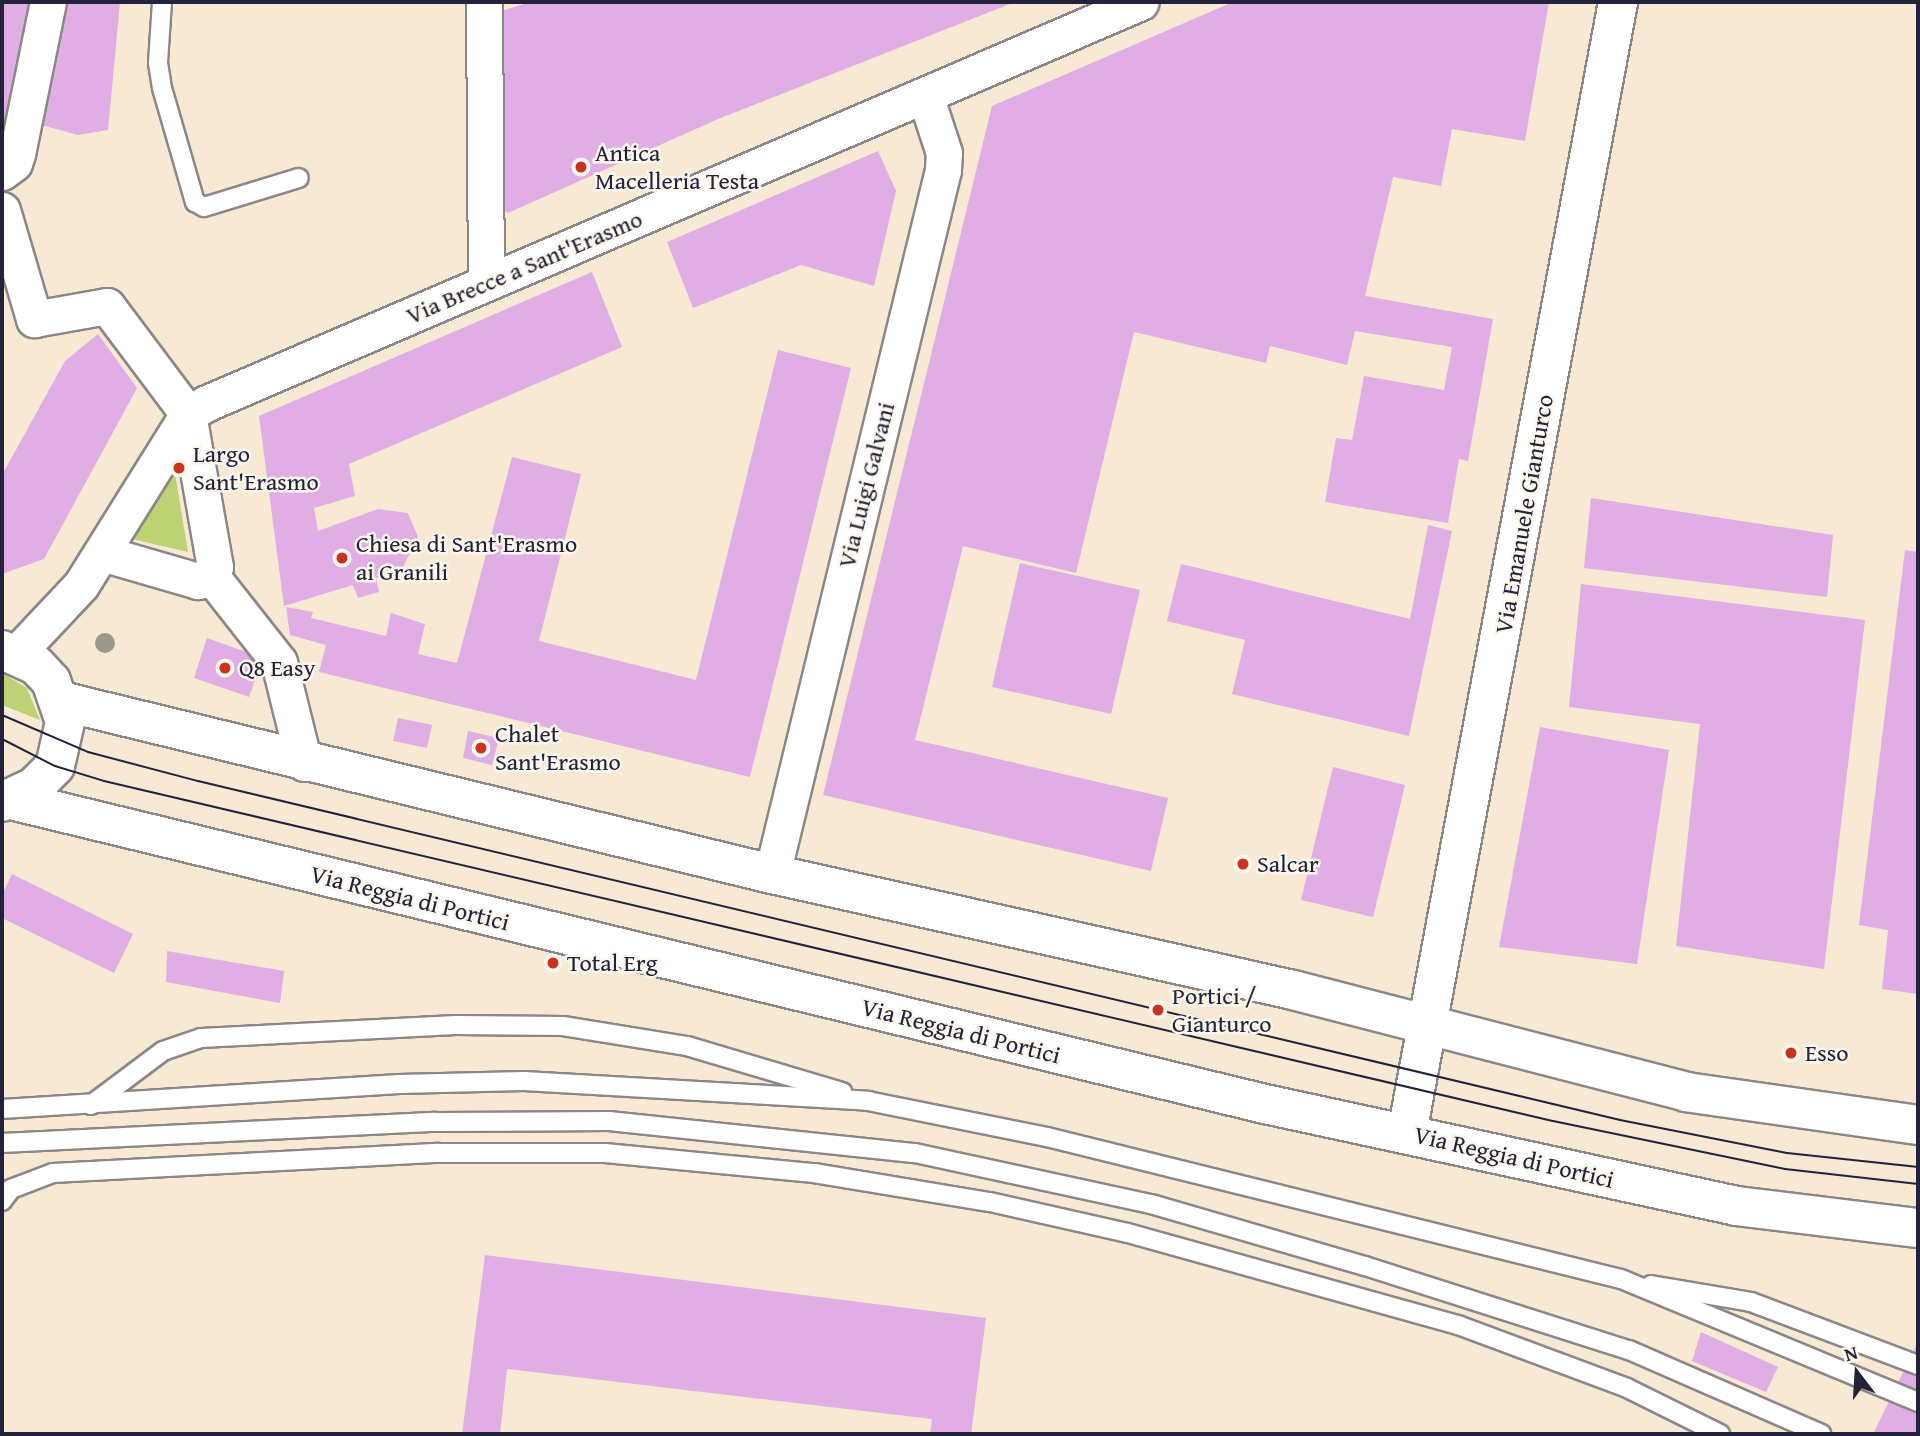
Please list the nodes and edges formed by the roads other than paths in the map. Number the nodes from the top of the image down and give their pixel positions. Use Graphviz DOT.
graph roads {
  1 [pos="48,2"];
  2 [pos="162,2"];
  3 [pos="484,2"];
  4 [pos="1141,2"];
  5 [pos="1618,2"];
  6 [pos="1104,9"];
  7 [pos="926,97"];
  8 [pos="2,172"];
  9 [pos="299,178"];
  10 [pos="2,210"];
  11 [pos="486,282"];
  12 [pos="188,414"];
  13 [pos="105,554"];
  14 [pos="212,577"];
  15 [pos="9,651"];
  16 [pos="61,701"];
  17 [pos="304,763"];
  18 [pos="6,801"];
  19 [pos="772,874"];
  20 [pos="1430,1027"];
  21 [pos="868,1101"];
  22 [pos="91,1105"];
  23 [pos="2,1109"];
  24 [pos="1918,1125"];
  25 [pos="1407,1133"];
  26 [pos="2,1143"];
  27 [pos="2,1201"];
  28 [pos="1918,1227"];
  29 [pos="1620,1279"];
  30 [pos="1918,1365"];
  31 [pos="1918,1402"];
  32 [pos="1720,1434"];
  33 [pos="1821,1434"];
  1 -- 8 [label="street"];
  2 -- 9 [label="lane"];
  3 -- 11 [label="street"];
  4 -- 6 [label="street, Via Brecce a Sant'Erasmo"];
  5 -- 20 [label="main road, Via Emanuele Gianturco"];
  6 -- 7 [label="street, Via Brecce a Sant'Erasmo"];
  7 -- 11 [label="street, Via Brecce a Sant'Erasmo"];
  7 -- 19 [label="street, Via Luigi Galvani"];
  10 -- 12 [label="street"];
  11 -- 12 [label="street, Via Brecce a Sant'Erasmo"];
  12 -- 13 [label="street"];
  12 -- 14 [label="street"];
  13 -- 14 [label="street"];
  13 -- 15 [label="street"];
  14 -- 17 [label="street"];
  15 -- 16 [label="main road"];
  16 -- 17 [label="main road"];
  16 -- 18 [label="main road"];
  17 -- 19 [label="main road"];
  18 -- 25 [label="main road, Via Reggia di Portici"];
  19 -- 20 [label="main road"];
  20 -- 24 [label="main road"];
  20 -- 25 [label="main road, Via Emanuele Gianturco"];
  21 -- 22 [label="lane"];
  21 -- 22 [label="lane"];
  21 -- 29 [label="lane"];
  22 -- 23 [label="lane"];
  25 -- 28 [label="main road, Via Reggia di Portici"];
  26 -- 33 [label="lane"];
  27 -- 32 [label="lane"];
  29 -- 30 [label="lane"];
  29 -- 31 [label="lane"];
}
